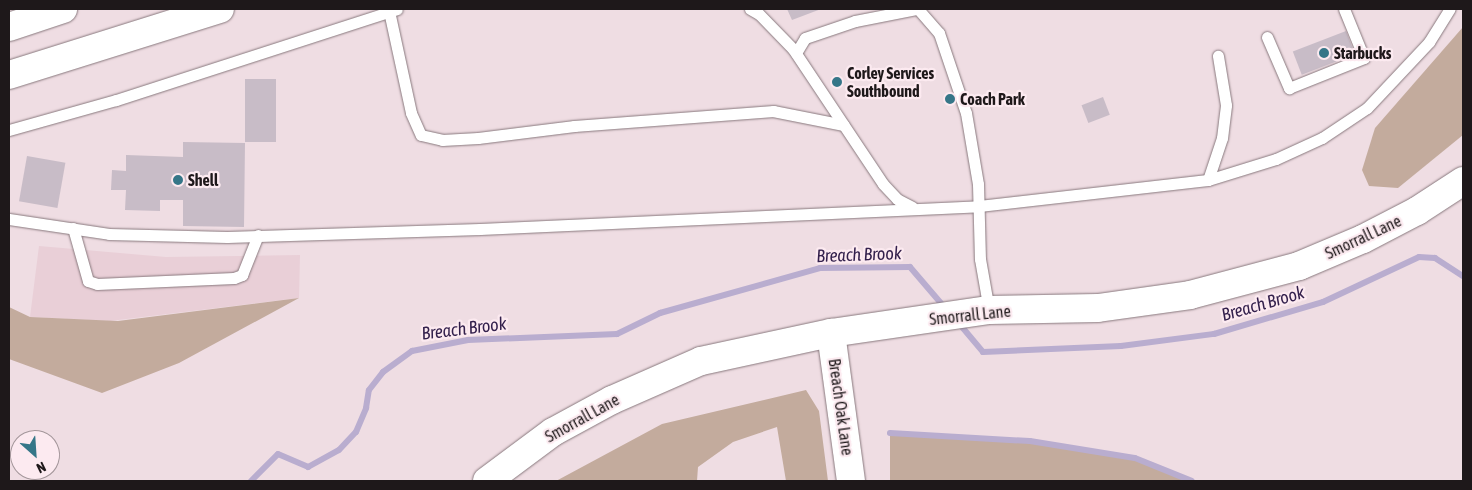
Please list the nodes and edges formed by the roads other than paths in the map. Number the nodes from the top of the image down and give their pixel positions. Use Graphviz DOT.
graph roads {
  1 [pos="63,9"];
  2 [pos="220,9"];
  3 [pos="750,9"];
  4 [pos="917,9"];
  5 [pos="1344,9"];
  6 [pos="1450,9"];
  7 [pos="393,10"];
  8 [pos="9,26"];
  9 [pos="1267,37"];
  10 [pos="796,53"];
  11 [pos="1218,56"];
  12 [pos="9,75"];
  13 [pos="844,125"];
  14 [pos="9,130"];
  15 [pos="1208,180"];
  16 [pos="1463,181"];
  17 [pos="979,206"];
  18 [pos="914,208"];
  19 [pos="9,219"];
  20 [pos="73,228"];
  21 [pos="258,235"];
  22 [pos="979,312"];
  23 [pos="831,333"];
  24 [pos="487,481"];
  25 [pos="851,481"];
  1 -- 8 [label="main road"];
  2 -- 12 [label="main road"];
  3 -- 10 [label="lane"];
  4 -- 10 [label="lane"];
  4 -- 17 [label="lane"];
  5 -- 9 [label="lane"];
  6 -- 15 [label="lane"];
  7 -- 13 [label="lane"];
  7 -- 14 [label="lane"];
  10 -- 13 [label="lane"];
  11 -- 15 [label="lane"];
  13 -- 18 [label="lane"];
  15 -- 17 [label="lane"];
  16 -- 22 [label="main road, Smorrall Lane"];
  17 -- 18 [label="lane"];
  17 -- 22 [label="lane"];
  18 -- 21 [label="lane"];
  19 -- 20 [label="lane"];
  20 -- 21 [label="lane"];
  20 -- 21 [label="lane"];
  22 -- 23 [label="main road, Smorrall Lane"];
  23 -- 24 [label="main road, Smorrall Lane"];
  23 -- 25 [label="main road, Breach Oak Lane"];
}
